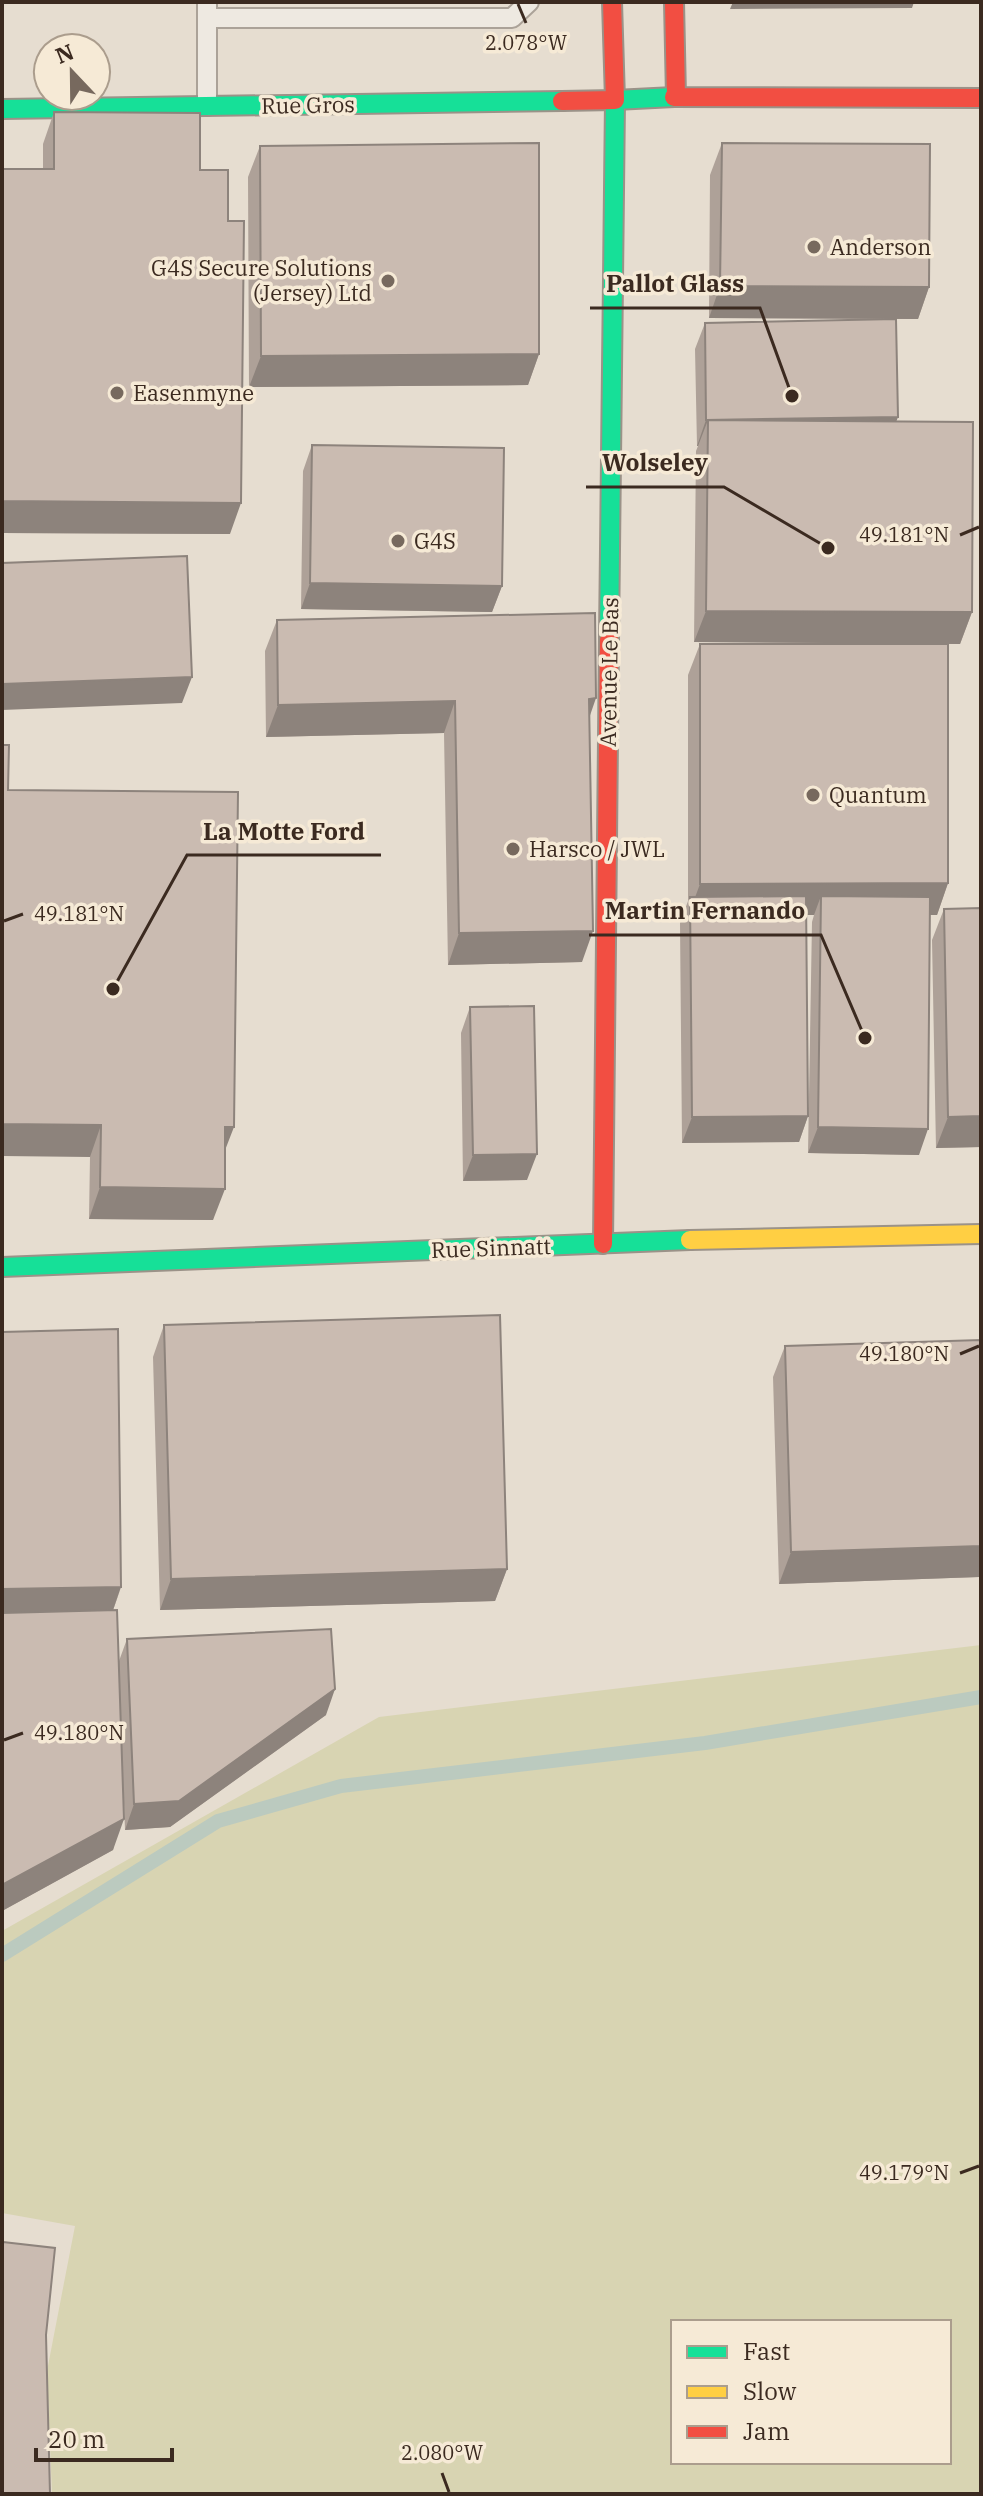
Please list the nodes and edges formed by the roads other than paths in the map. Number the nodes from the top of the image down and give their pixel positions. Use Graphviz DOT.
graph roads {
  1 [pos="529,2"];
  2 [pos="612,2"];
  3 [pos="674,2"];
  4 [pos="207,10"];
  5 [pos="676,97"];
  6 [pos="981,98"];
  7 [pos="615,100"];
  8 [pos="207,106"];
  9 [pos="2,109"];
  10 [pos="981,1234"];
  11 [pos="603,1244"];
  12 [pos="2,1267"];
  1 -- 4 [label="lane"];
  2 -- 7 [label="street, Avenue Le Bas"];
  3 -- 5 [label="street"];
  4 -- 8 [label="lane"];
  5 -- 6 [label="street"];
  5 -- 7 [label="street"];
  7 -- 8 [label="street, Rue Gros"];
  7 -- 11 [label="street, Avenue Le Bas"];
  8 -- 9 [label="street, Rue Gros"];
  10 -- 11 [label="street, Rue Sinnatt"];
  11 -- 12 [label="street, Rue Sinnatt"];
}
